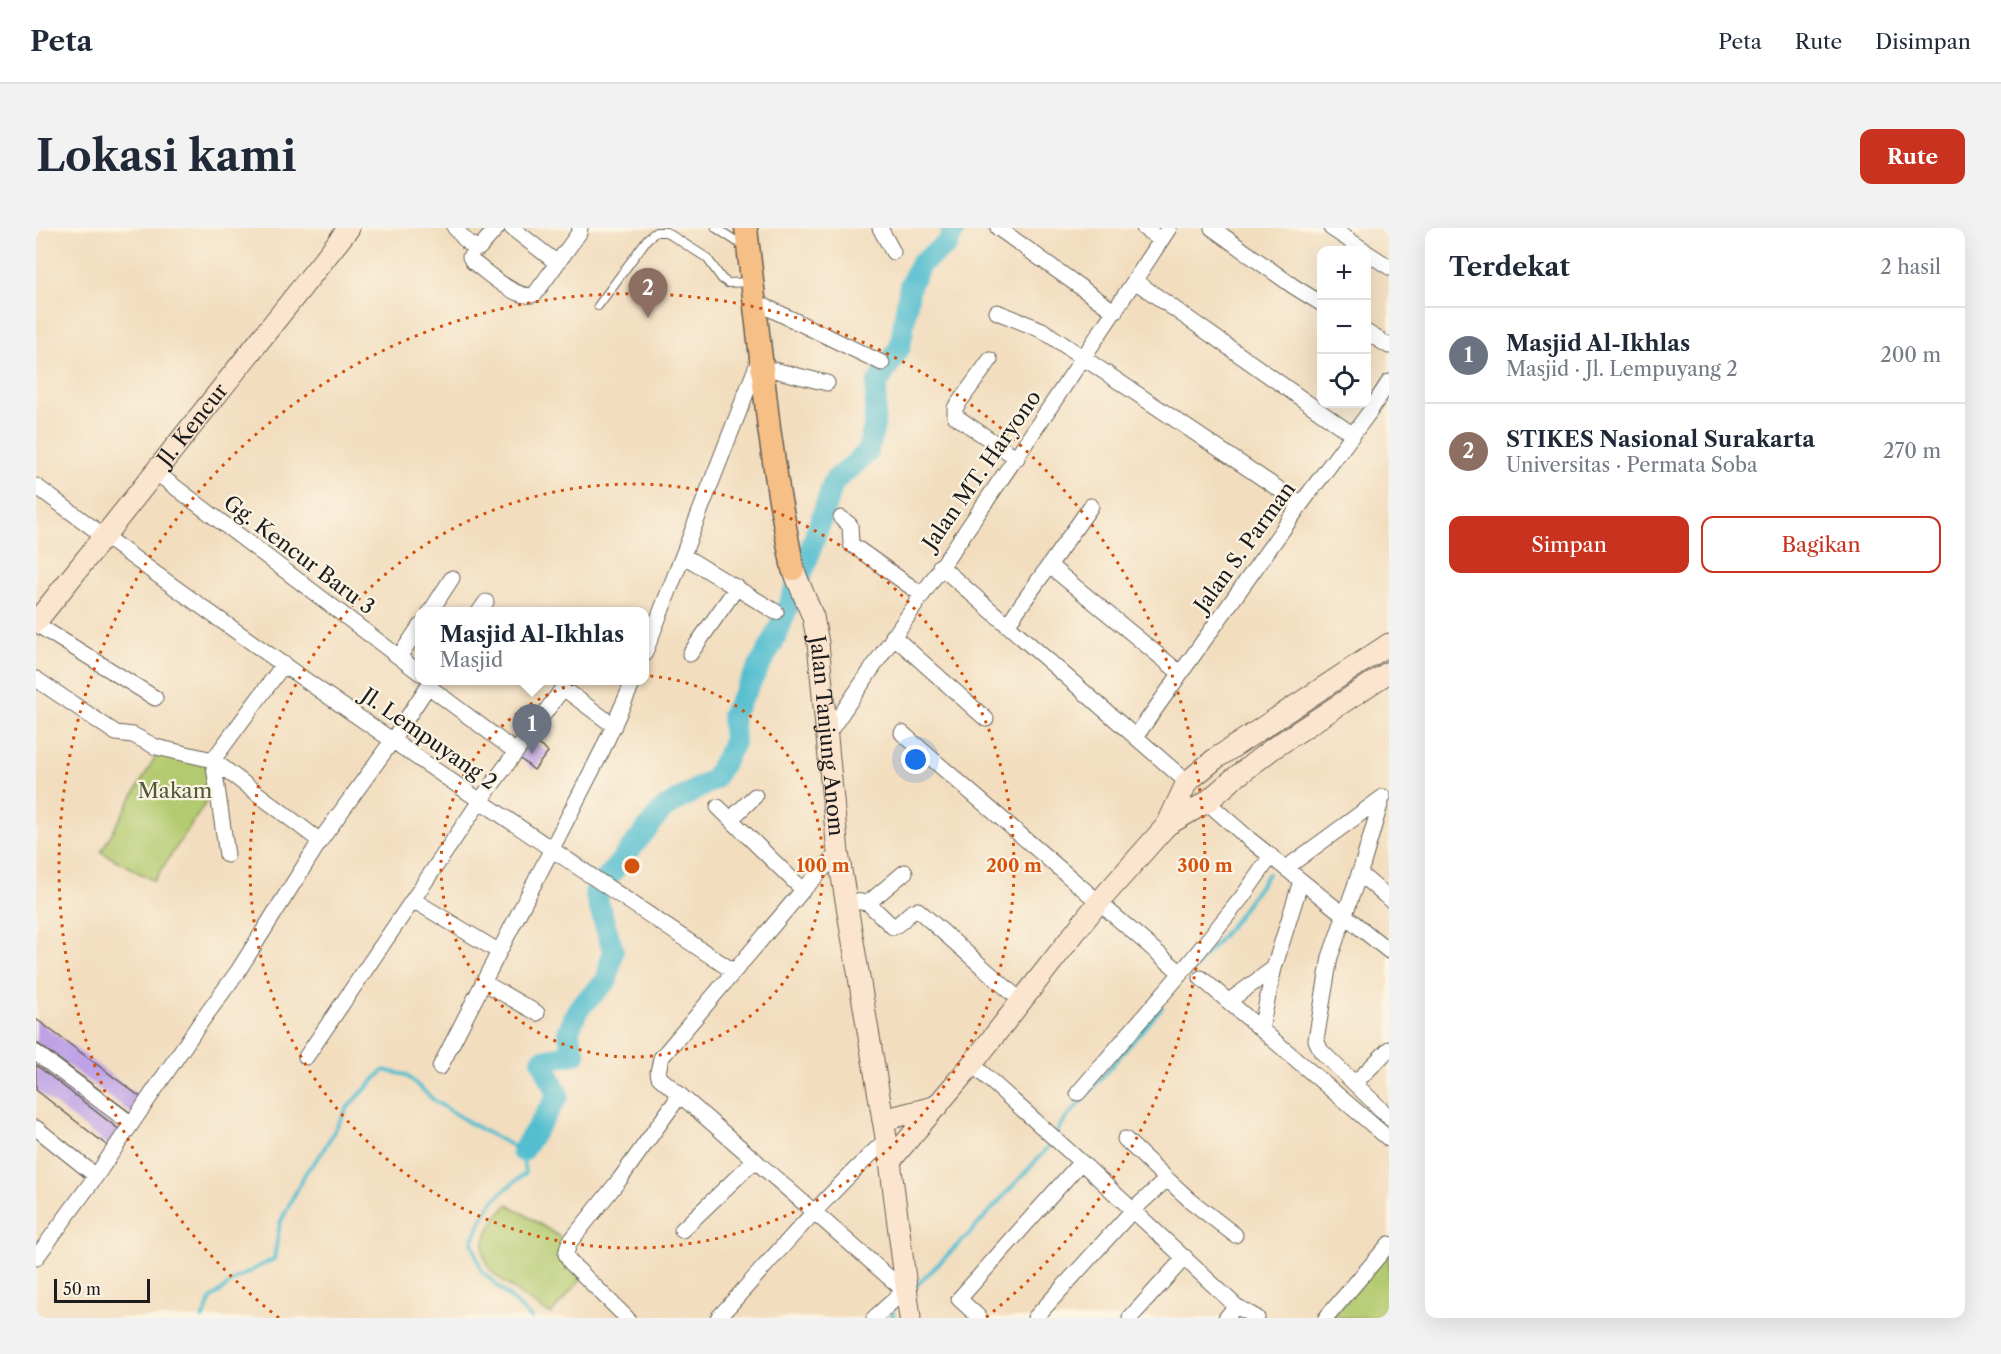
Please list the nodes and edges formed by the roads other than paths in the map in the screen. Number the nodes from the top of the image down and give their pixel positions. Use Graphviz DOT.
graph roads {
  1 [pos="349,228"];
  2 [pos="455,228"];
  3 [pos="497,228"];
  4 [pos="512,228"];
  5 [pos="580,228"];
  6 [pos="716,228"];
  7 [pos="880,228"];
  8 [pos="998,228"];
  9 [pos="1144,228"];
  10 [pos="1212,228"];
  11 [pos="1331,228"];
  12 [pos="1165,234"];
  13 [pos="747,238"];
  14 [pos="1358,246"];
  15 [pos="893,252"];
  16 [pos="1371,255"];
  17 [pos="470,257"];
  18 [pos="557,263"];
  19 [pos="1389,267"];
  20 [pos="1135,281"];
  21 [pos="753,292"];
  22 [pos="1317,301"];
  23 [pos="598,306"];
  24 [pos="997,312"];
  25 [pos="1115,312"];
  26 [pos="1371,335"];
  27 [pos="1389,346"];
  28 [pos="1084,358"];
  29 [pos="990,360"];
  30 [pos="882,363"];
  31 [pos="761,364"];
  32 [pos="1389,382"];
  33 [pos="827,383"];
  34 [pos="1353,435"];
  35 [pos="1017,458"];
  36 [pos="154,471"];
  37 [pos="36,486"];
  38 [pos="1301,504"];
  39 [pos="1091,506"];
  40 [pos="841,518"];
  41 [pos="104,537"];
  42 [pos="684,556"];
  43 [pos="940,566"];
  44 [pos="1050,566"];
  45 [pos="452,578"];
  46 [pos="797,579"];
  47 [pos="737,587"];
  48 [pos="921,594"];
  49 [pos="433,607"];
  50 [pos="776,612"];
  51 [pos="36,623"];
  52 [pos="1007,625"];
  53 [pos="415,634"];
  54 [pos="893,636"];
  55 [pos="1389,644"];
  56 [pos="649,645"];
  57 [pos="690,654"];
  58 [pos="399,657"];
  59 [pos="284,664"];
  60 [pos="415,670"];
  61 [pos="1389,672"];
  62 [pos="1180,673"];
  63 [pos="36,679"];
  64 [pos="425,685"];
  65 [pos="434,685"];
  66 [pos="632,685"];
  67 [pos="155,698"];
  68 [pos="987,719"];
  69 [pos="614,726"];
  70 [pos="902,733"];
  71 [pos="827,735"];
  72 [pos="1136,736"];
  73 [pos="392,741"];
  74 [pos="516,752"];
  75 [pos="213,760"];
  76 [pos="1187,782"];
  77 [pos="1385,794"];
  78 [pos="755,796"];
  79 [pos="480,801"];
  80 [pos="1207,802"];
  81 [pos="718,807"];
  82 [pos="731,819"];
  83 [pos="1167,825"];
  84 [pos="320,841"];
  85 [pos="552,849"];
  86 [pos="838,853"];
  87 [pos="227,855"];
  88 [pos="1271,856"];
  89 [pos="1286,868"];
  90 [pos="905,872"];
  91 [pos="1359,873"];
  92 [pos="1301,881"];
  93 [pos="803,890"];
  94 [pos="413,900"];
  95 [pos="846,900"];
  96 [pos="1389,900"];
  97 [pos="868,903"];
  98 [pos="1098,903"];
  99 [pos="1345,916"];
  100 [pos="498,951"];
  101 [pos="1389,951"];
  102 [pos="1274,968"];
  103 [pos="733,971"];
  104 [pos="1181,974"];
  105 [pos="1201,978"];
  106 [pos="483,982"];
  107 [pos="1021,1001"];
  108 [pos="1229,1001"];
  109 [pos="537,1013"];
  110 [pos="1260,1029"];
  111 [pos="1389,1049"];
  112 [pos="36,1053"];
  113 [pos="306,1057"];
  114 [pos="972,1064"];
  115 [pos="440,1067"];
  116 [pos="1355,1083"];
  117 [pos="1078,1093"];
  118 [pos="680,1095"];
  119 [pos="938,1106"];
  120 [pos="1389,1117"];
  121 [pos="126,1120"];
  122 [pos="36,1128"];
  123 [pos="884,1130"];
  124 [pos="1125,1139"];
  125 [pos="1389,1139"];
  126 [pos="755,1160"];
  127 [pos="890,1161"];
  128 [pos="1081,1162"];
  129 [pos="96,1176"];
  130 [pos="1167,1179"];
  131 [pos="814,1210"];
  132 [pos="1133,1210"];
  133 [pos="682,1230"];
  134 [pos="1235,1235"];
  135 [pos="1389,1244"];
  136 [pos="1185,1257"];
  137 [pos="36,1258"];
  138 [pos="905,1292"];
  139 [pos="1236,1306"];
  140 [pos="627,1318"];
  141 [pos="718,1318"];
  142 [pos="874,1318"];
  143 [pos="910,1318"];
  144 [pos="980,1318"];
  145 [pos="1035,1318"];
  146 [pos="1130,1318"];
  147 [pos="1226,1318"];
  148 [pos="1257,1318"];
  149 [pos="1326,1318"];
  1 -- 36 [label="street, Jl. Kencur"];
  2 -- 3 [label="street"];
  4 -- 18 [label="street"];
  5 -- 18 [label="street"];
  6 -- 13 [label="lane"];
  7 -- 15 [label="street"];
  8 -- 25 [label="street"];
  9 -- 12 [label="street"];
  10 -- 22 [label="street"];
  11 -- 14 [label="street"];
  12 -- 20 [label="street, Jalan MT. Haryono"];
  13 -- 21 [label="main road, Jalan Tanjung Anom"];
  16 -- 19 [label="street"];
  17 -- 18 [label="street"];
  20 -- 25 [label="street, Jalan MT. Haryono"];
  20 -- 34 [label="street"];
  21 -- 23 [label="lane"];
  21 -- 30 [label="street"];
  21 -- 31 [label="main road, Jalan Tanjung Anom"];
  24 -- 28 [label="street"];
  25 -- 28 [label="street, Jalan MT. Haryono"];
  26 -- 27 [label="street"];
  28 -- 35 [label="street, Jalan MT. Haryono"];
  28 -- 38 [label="street"];
  29 -- 35 [label="street"];
  31 -- 33 [label="street"];
  31 -- 42 [label="street"];
  31 -- 46 [label="main road, Jalan Tanjung Anom"];
  32 -- 34 [label="street, Jalan S. Parman"];
  34 -- 38 [label="street, Jalan S. Parman"];
  35 -- 43 [label="street, Jalan MT. Haryono"];
  36 -- 41 [label="street, Jl. Kencur"];
  36 -- 58 [label="street, Gg. Kencur Baru 3"];
  37 -- 41 [label="street, Jl. Lempuyang 2"];
  38 -- 62 [label="street, Jalan S. Parman"];
  39 -- 44 [label="street"];
  40 -- 48 [label="street"];
  41 -- 51 [label="street, Jl. Kencur"];
  41 -- 59 [label="street, Jl. Lempuyang 2"];
  42 -- 47 [label="street"];
  42 -- 56 [label="street"];
  43 -- 48 [label="street, Jalan MT. Haryono"];
  43 -- 52 [label="street"];
  44 -- 52 [label="street"];
  44 -- 62 [label="street"];
  45 -- 49 [label="street"];
  46 -- 71 [label="street, Jalan Tanjung Anom"];
  47 -- 50 [label="street"];
  47 -- 57 [label="street"];
  48 -- 54 [label="street, Jalan MT. Haryono"];
  51 -- 67 [label="street"];
  52 -- 72 [label="street"];
  53 -- 58 [label="street"];
  54 -- 68 [label="street"];
  54 -- 71 [label="street, Jalan MT. Haryono"];
  55 -- 76 [label="street"];
  58 -- 60 [label="street, Gg. Kencur Baru 3"];
  59 -- 73 [label="street, Jl. Lempuyang 2"];
  59 -- 75 [label="street"];
  61 -- 80 [label="street"];
  62 -- 72 [label="street, Jalan S. Parman"];
  63 -- 75 [label="street"];
  64 -- 73 [label="street"];
  65 -- 74 [label="street, Gg. Kencur Baru 3"];
  66 -- 69 [label="street"];
  69 -- 74 [label="street"];
  69 -- 85 [label="street"];
  70 -- 98 [label="street"];
  71 -- 86 [label="street, Jalan Tanjung Anom"];
  72 -- 76 [label="street"];
  73 -- 79 [label="street, Jl. Lempuyang 2"];
  73 -- 84 [label="street"];
  74 -- 79 [label="street"];
  75 -- 84 [label="street"];
  75 -- 87 [label="street"];
  76 -- 80 [label="street"];
  76 -- 83 [label="street"];
  77 -- 89 [label="street"];
  77 -- 91 [label="street"];
  78 -- 82 [label="street"];
  79 -- 85 [label="street, Jl. Lempuyang 2"];
  79 -- 94 [label="street"];
  80 -- 83 [label="street"];
  80 -- 88 [label="street"];
  81 -- 82 [label="street"];
  82 -- 93 [label="street"];
  83 -- 98 [label="street"];
  84 -- 129 [label="street"];
  85 -- 100 [label="street"];
  85 -- 103 [label="street, Jl. Lempuyang 2"];
  86 -- 93 [label="street"];
  86 -- 95 [label="street, Jalan Tanjung Anom"];
  88 -- 89 [label="street"];
  88 -- 104 [label="street"];
  89 -- 92 [label="street"];
  90 -- 97 [label="street"];
  91 -- 96 [label="street"];
  91 -- 99 [label="street"];
  92 -- 99 [label="street"];
  92 -- 102 [label="street"];
  93 -- 103 [label="street"];
  94 -- 100 [label="street"];
  94 -- 113 [label="street"];
  95 -- 97 [label="street"];
  95 -- 123 [label="street, Jalan Tanjung Anom"];
  97 -- 107 [label="street"];
  98 -- 104 [label="street"];
  98 -- 107 [label="street"];
  99 -- 101 [label="street"];
  99 -- 116 [label="street"];
  100 -- 106 [label="street"];
  102 -- 108 [label="street"];
  102 -- 110 [label="street"];
  103 -- 118 [label="street"];
  104 -- 117 [label="street"];
  105 -- 108 [label="street"];
  106 -- 109 [label="street"];
  106 -- 115 [label="street"];
  107 -- 114 [label="street"];
  108 -- 110 [label="street"];
  110 -- 125 [label="street"];
  111 -- 116 [label="street"];
  112 -- 121 [label="street"];
  114 -- 119 [label="street"];
  114 -- 128 [label="street"];
  116 -- 120 [label="street"];
  118 -- 126 [label="street"];
  118 -- 140 [label="street"];
  119 -- 123 [label="street"];
  119 -- 127 [label="street"];
  122 -- 129 [label="street"];
  123 -- 127 [label="street, Jalan Tanjung Anom"];
  123 -- 131 [label="street"];
  124 -- 130 [label="street"];
  126 -- 131 [label="street"];
  126 -- 133 [label="street"];
  127 -- 138 [label="street, Jalan Tanjung Anom"];
  128 -- 132 [label="street"];
  128 -- 144 [label="street"];
  129 -- 137 [label="street"];
  130 -- 132 [label="street"];
  130 -- 134 [label="street"];
  131 -- 138 [label="street"];
  131 -- 141 [label="street"];
  132 -- 136 [label="street"];
  132 -- 145 [label="street"];
  135 -- 149 [label="street"];
  136 -- 139 [label="street"];
  136 -- 146 [label="street"];
  138 -- 142 [label="street"];
  138 -- 143 [label="street, Jalan Tanjung Anom"];
  139 -- 147 [label="street"];
  139 -- 148 [label="street"];
}
